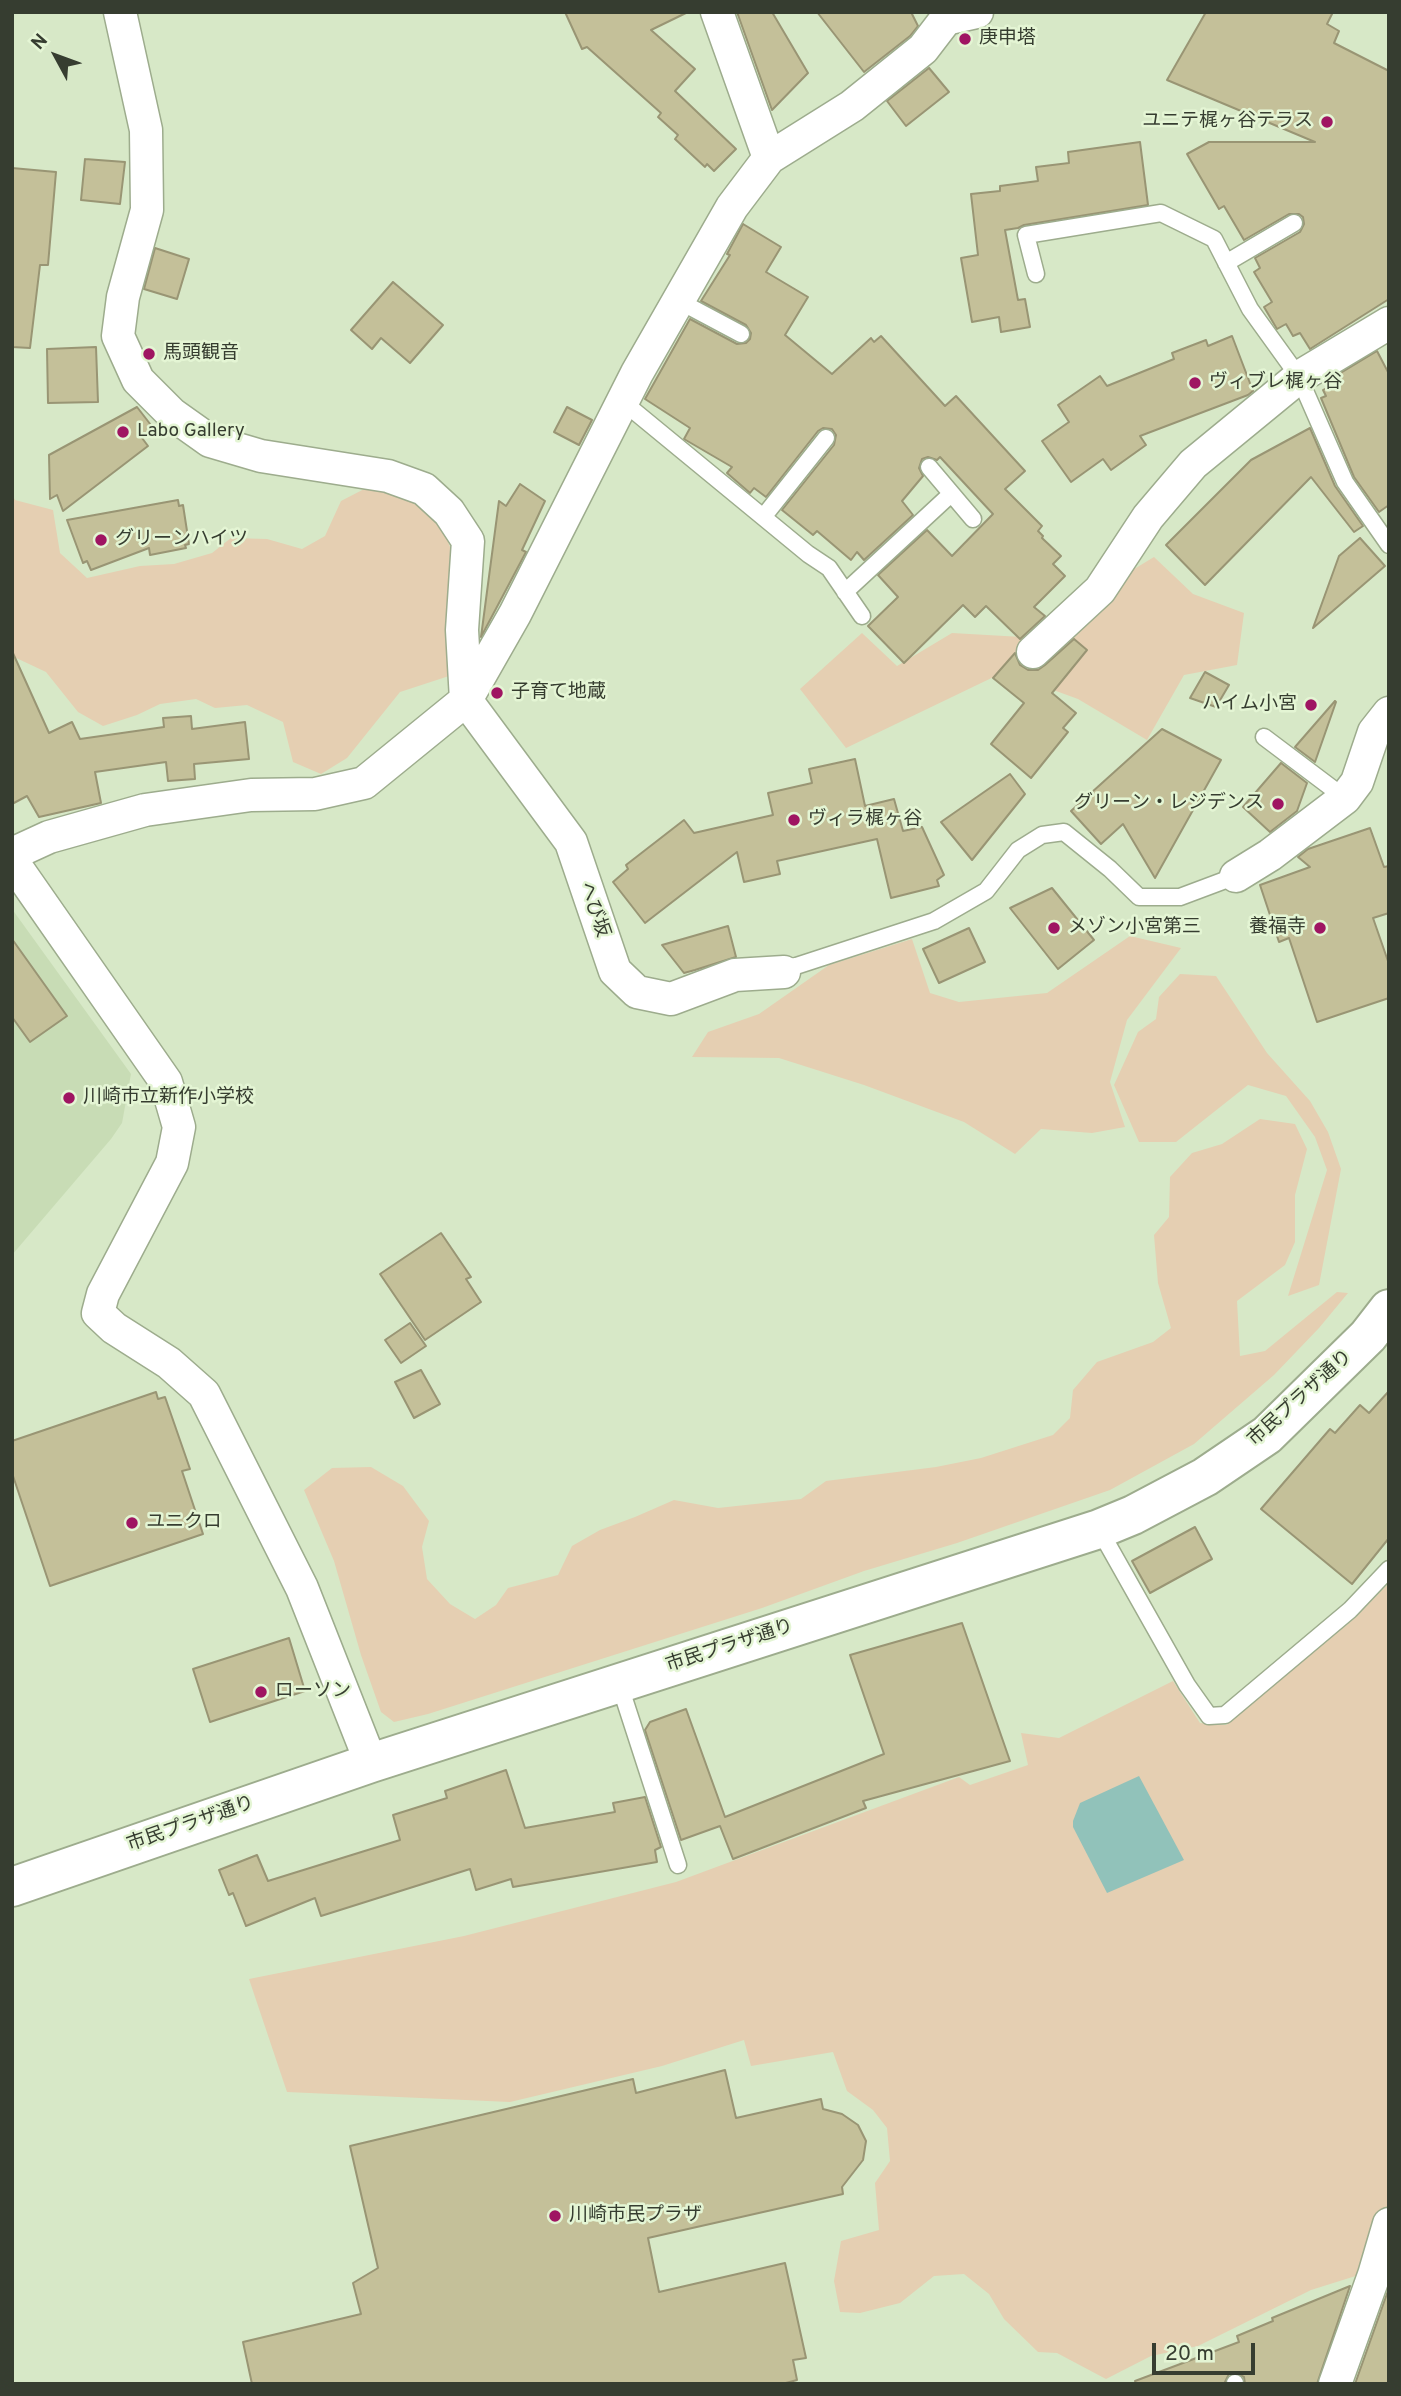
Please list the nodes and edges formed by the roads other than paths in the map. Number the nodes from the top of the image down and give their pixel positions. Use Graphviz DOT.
graph roads {
  1 [pos="120,12"];
  2 [pos="717,12"];
  3 [pos="977,12"];
  4 [pos="769,158"];
  5 [pos="1294,223"];
  6 [pos="1226,263"];
  7 [pos="1037,274"];
  8 [pos="679,300"];
  9 [pos="1389,323"];
  10 [pos="741,334"];
  11 [pos="1298,377"];
  12 [pos="622,401"];
  13 [pos="826,438"];
  14 [pos="929,467"];
  15 [pos="951,494"];
  16 [pos="764,516"];
  17 [pos="973,519"];
  18 [pos="1389,545"];
  19 [pos="845,592"];
  20 [pos="862,616"];
  21 [pos="1033,652"];
  22 [pos="466,700"];
  23 [pos="1389,713"];
  24 [pos="1264,737"];
  25 [pos="1345,798"];
  26 [pos="12,854"];
  27 [pos="12,861"];
  28 [pos="1236,876"];
  29 [pos="784,972"];
  30 [pos="735,975"];
  31 [pos="1389,1309"];
  32 [pos="1099,1529"];
  33 [pos="1389,1569"];
  34 [pos="619,1683"];
  35 [pos="371,1763"];
  36 [pos="678,1865"];
  37 [pos="12,1887"];
  38 [pos="1389,2224"];
  39 [pos="1335,2384"];
  1 -- 22 [label="street"];
  2 -- 4 [label="street"];
  3 -- 4 [label="street"];
  4 -- 8 [label="street"];
  5 -- 6 [label="lane"];
  6 -- 7 [label="lane"];
  6 -- 11 [label="lane"];
  8 -- 10 [label="lane"];
  8 -- 12 [label="street"];
  9 -- 11 [label="street"];
  11 -- 18 [label="lane"];
  11 -- 21 [label="street"];
  12 -- 16 [label="lane"];
  12 -- 22 [label="street"];
  13 -- 16 [label="lane"];
  14 -- 15 [label="lane"];
  15 -- 17 [label="lane"];
  15 -- 19 [label="lane"];
  16 -- 19 [label="lane"];
  19 -- 20 [label="lane"];
  22 -- 26 [label="street"];
  22 -- 30 [label="street, へび坂"];
  23 -- 25 [label="street"];
  24 -- 25 [label="lane"];
  25 -- 28 [label="street"];
  27 -- 35 [label="street"];
  28 -- 30 [label="lane"];
  29 -- 30 [label="street, へび坂"];
  31 -- 32 [label="street, 市民プラザ通り"];
  32 -- 33 [label="lane"];
  32 -- 34 [label="street, 市民プラザ通り"];
  34 -- 35 [label="street, 市民プラザ通り"];
  34 -- 36 [label="lane"];
  35 -- 37 [label="street, 市民プラザ通り"];
  38 -- 39 [label="street"];
}
